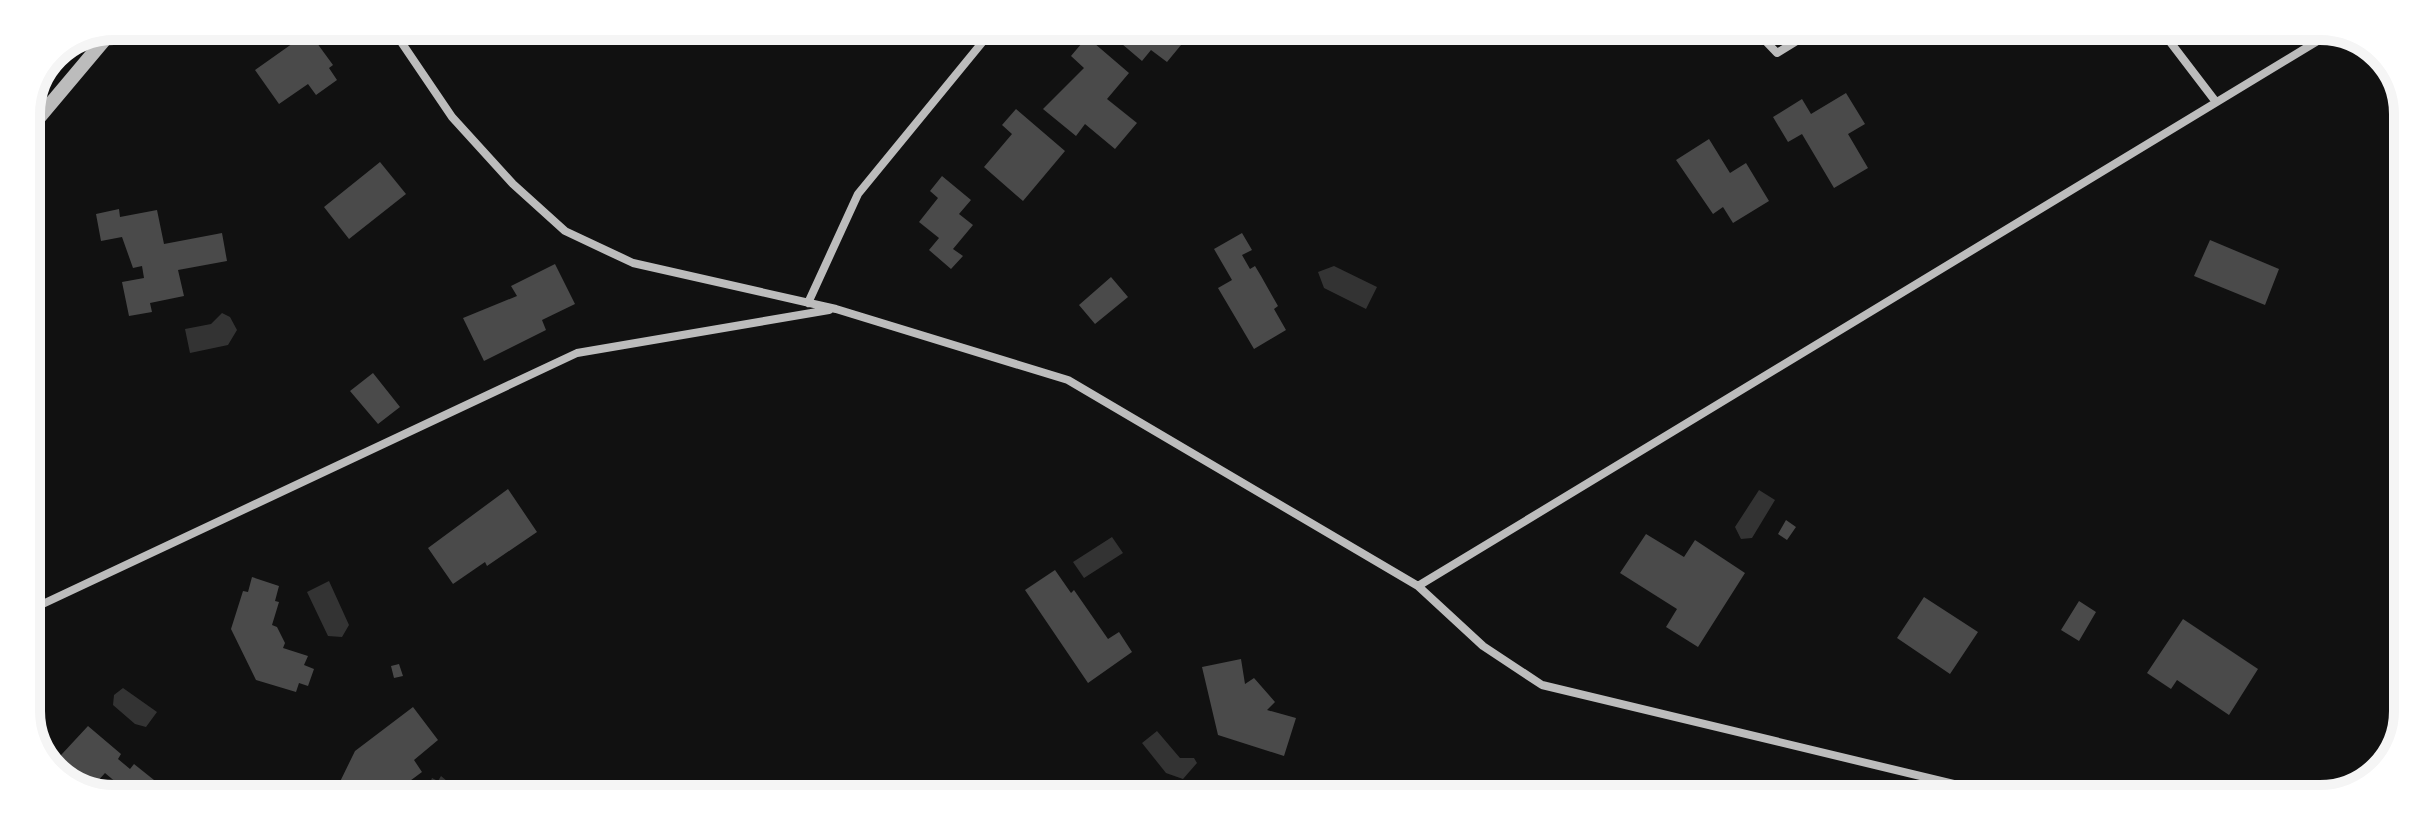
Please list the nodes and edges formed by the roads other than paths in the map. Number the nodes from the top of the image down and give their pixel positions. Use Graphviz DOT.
graph roads {
  1 [pos="400,40"];
  2 [pos="984,40"];
  3 [pos="1765,40"];
  4 [pos="1798,40"];
  5 [pos="2169,40"];
  6 [pos="2319,40"];
  7 [pos="104,41"];
  8 [pos="2216,102"];
  9 [pos="40,116"];
  10 [pos="808,303"];
  11 [pos="836,309"];
  12 [pos="1418,586"];
  13 [pos="40,605"];
  14 [pos="1958,785"];
  1 -- 10 [label="street"];
  2 -- 10 [label="street"];
  3 -- 4 [label="street"];
  5 -- 8 [label="street"];
  6 -- 8 [label="street"];
  7 -- 9 [label="street"];
  8 -- 12 [label="street"];
  10 -- 11 [label="street"];
  11 -- 12 [label="street"];
  11 -- 13 [label="street"];
  12 -- 14 [label="street"];
}
